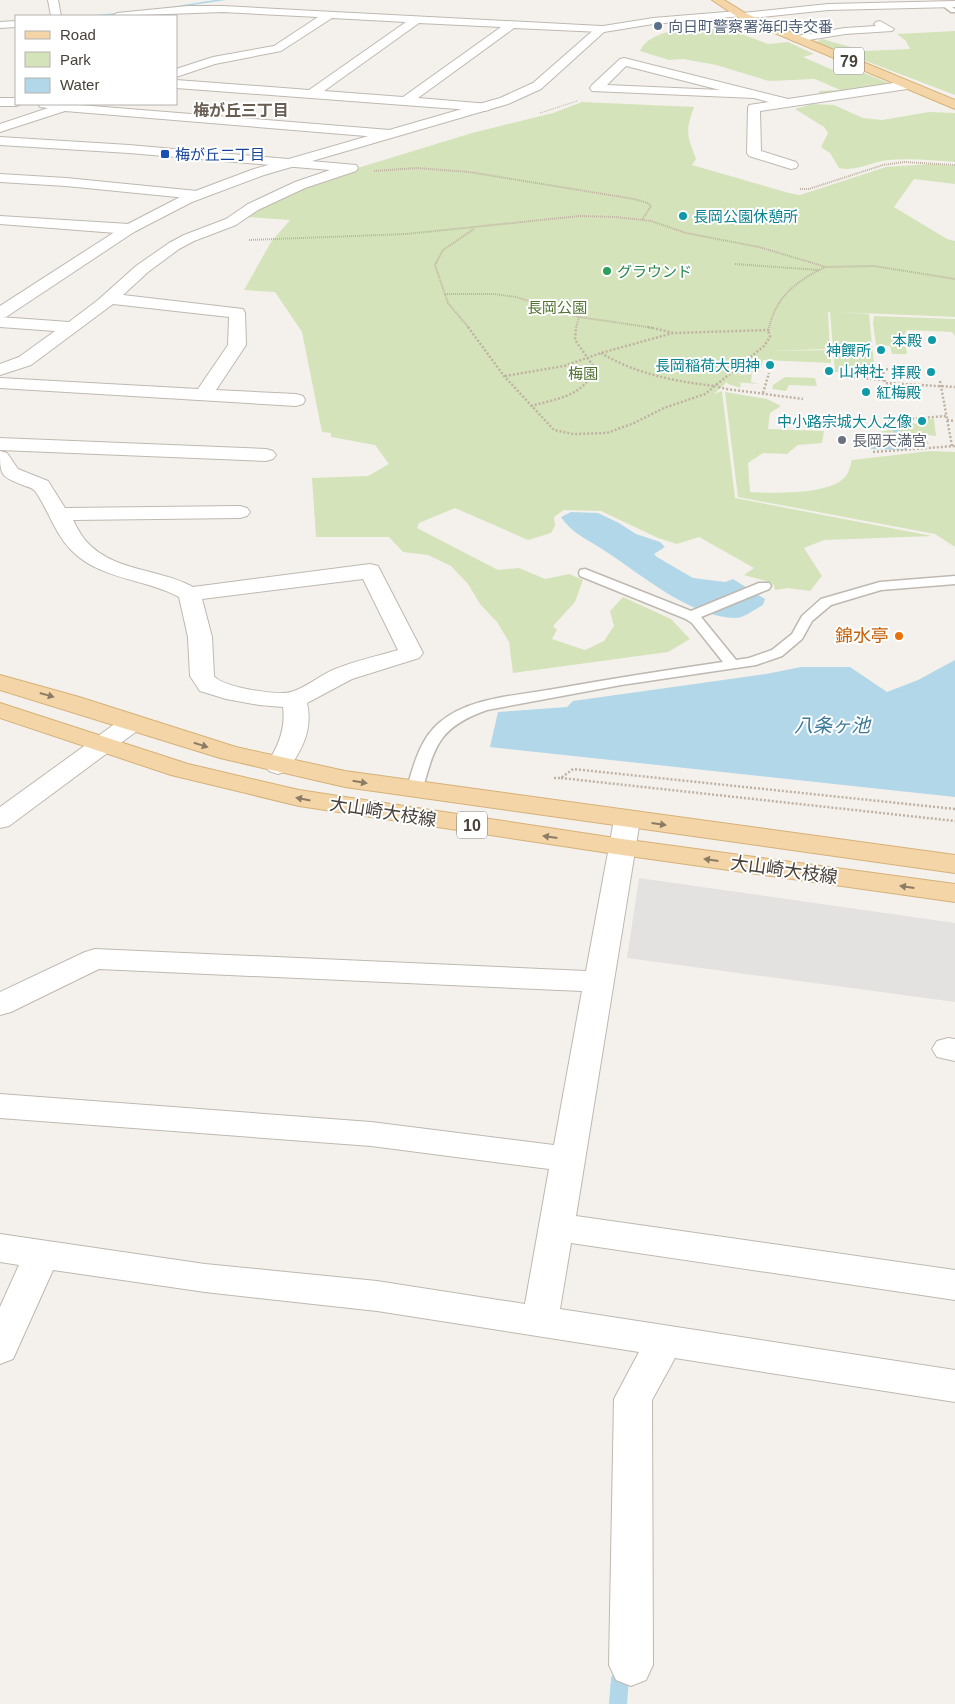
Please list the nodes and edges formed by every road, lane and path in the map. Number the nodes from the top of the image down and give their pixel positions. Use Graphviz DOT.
graph roads {
  1 [pos="53,0"];
  2 [pos="124,0"];
  3 [pos="206,0"];
  4 [pos="717,0"];
  5 [pos="793,0"];
  6 [pos="826,0"];
  7 [pos="838,7"];
  8 [pos="951,7"];
  9 [pos="808,8"];
  10 [pos="188,9"];
  11 [pos="56,15"];
  12 [pos="139,15"];
  13 [pos="329,15"];
  14 [pos="741,15"];
  15 [pos="416,20"];
  16 [pos="15,24"];
  17 [pos="880,24"];
  18 [pos="0,25"];
  19 [pos="511,25"];
  20 [pos="292,28"];
  21 [pos="309,29"];
  22 [pos="601,29"];
  23 [pos="796,39"];
  24 [pos="178,72"];
  25 [pos="178,84"];
  26 [pos="906,85"];
  27 [pos="596,88"];
  28 [pos="312,94"];
  29 [pos="753,95"];
  30 [pos="406,101"];
  31 [pos="0,102"];
  32 [pos="15,102"];
  33 [pos="784,102"];
  34 [pos="955,104"];
  35 [pos="71,105"];
  36 [pos="484,107"];
  37 [pos="537,114"];
  38 [pos="0,128"];
  39 [pos="390,134"];
  40 [pos="0,142"];
  41 [pos="292,163"];
  42 [pos="791,165"];
  43 [pos="955,165"];
  44 [pos="351,168"];
  45 [pos="0,178"];
  46 [pos="795,189"];
  47 [pos="197,195"];
  48 [pos="0,220"];
  49 [pos="642,220"];
  50 [pos="476,227"];
  51 [pos="129,229"];
  52 [pos="189,238"];
  53 [pos="735,264"];
  54 [pos="826,267"];
  55 [pos="819,270"];
  56 [pos="955,279"];
  57 [pos="445,294"];
  58 [pos="110,299"];
  59 [pos="0,313"];
  60 [pos="579,317"];
  61 [pos="0,322"];
  62 [pos="72,327"];
  63 [pos="768,330"];
  64 [pos="674,333"];
  65 [pos="601,353"];
  66 [pos="589,358"];
  67 [pos="0,370"];
  68 [pos="904,370"];
  69 [pos="769,373"];
  70 [pos="504,376"];
  71 [pos="846,377"];
  72 [pos="885,380"];
  73 [pos="940,381"];
  74 [pos="0,383"];
  75 [pos="715,385"];
  76 [pos="941,386"];
  77 [pos="955,387"];
  78 [pos="763,393"];
  79 [pos="203,395"];
  80 [pos="803,399"];
  81 [pos="296,400"];
  82 [pos="532,406"];
  83 [pos="946,416"];
  84 [pos="947,420"];
  85 [pos="884,421"];
  86 [pos="955,421"];
  87 [pos="0,444"];
  88 [pos="907,445"];
  89 [pos="954,446"];
  90 [pos="910,449"];
  91 [pos="873,452"];
  92 [pos="266,455"];
  93 [pos="0,457"];
  94 [pos="23,478"];
  95 [pos="0,484"];
  96 [pos="240,512"];
  97 [pos="60,514"];
  98 [pos="585,573"];
  99 [pos="955,580"];
  100 [pos="758,588"];
  101 [pos="189,594"];
  102 [pos="691,616"];
  103 [pos="733,665"];
  104 [pos="0,682"];
  105 [pos="294,700"];
  106 [pos="0,710"];
  107 [pos="132,723"];
  108 [pos="103,744"];
  109 [pos="278,766"];
  110 [pos="551,777"];
  111 [pos="561,778"];
  112 [pos="414,790"];
  113 [pos="955,809"];
  114 [pos="0,820"];
  115 [pos="955,821"];
  116 [pos="624,834"];
  117 [pos="955,864"];
  118 [pos="955,893"];
  119 [pos="599,982"];
  120 [pos="0,1005"];
  121 [pos="0,1106"];
  122 [pos="568,1159"];
  123 [pos="556,1227"];
  124 [pos="0,1248"];
  125 [pos="42,1254"];
  126 [pos="955,1285"];
  127 [pos="540,1320"];
  128 [pos="666,1340"];
  129 [pos="0,1348"];
  130 [pos="955,1386"];
  131 [pos="631,1666"];
  1 -- 11 [label="street"];
  2 -- 12 [label="street"];
  3 -- 10 [label="street"];
  4 -- 14 [label="main road, 79"];
  5 -- 9 [label="street"];
  6 -- 7 [label="street"];
  7 -- 8 [label="street"];
  7 -- 9 [label="street"];
  9 -- 14 [label="street"];
  10 -- 12 [label="street"];
  10 -- 13 [label="street"];
  13 -- 15 [label="street"];
  13 -- 21 [label="street"];
  14 -- 22 [label="street"];
  14 -- 23 [label="main road, 79"];
  15 -- 19 [label="street"];
  15 -- 28 [label="street"];
  16 -- 18 [label="street"];
  17 -- 23 [label="street"];
  19 -- 22 [label="street"];
  19 -- 30 [label="street"];
  20 -- 21 [label="street"];
  21 -- 24 [label="street"];
  22 -- 36 [label="street"];
  23 -- 26 [label="main road, 79"];
  25 -- 28 [label="street"];
  26 -- 33 [label="street"];
  26 -- 34 [label="main road, 79"];
  27 -- 29 [label="street"];
  27 -- 29 [label="street"];
  27 -- 37 [label="path"];
  28 -- 30 [label="street"];
  29 -- 33 [label="street"];
  30 -- 36 [label="street"];
  31 -- 32 [label="street"];
  33 -- 42 [label="street"];
  35 -- 38 [label="street"];
  35 -- 39 [label="street"];
  36 -- 39 [label="street"];
  39 -- 41 [label="street"];
  40 -- 41 [label="street"];
  41 -- 44 [label="street"];
  41 -- 47 [label="street"];
  43 -- 46 [label="path"];
  44 -- 49 [label="path"];
  44 -- 52 [label="street"];
  45 -- 47 [label="street"];
  47 -- 51 [label="street"];
  48 -- 51 [label="street"];
  49 -- 50 [label="path"];
  49 -- 54 [label="path"];
  50 -- 52 [label="path"];
  50 -- 57 [label="path"];
  51 -- 59 [label="street"];
  52 -- 58 [label="street"];
  53 -- 55 [label="path"];
  54 -- 55 [label="path"];
  54 -- 56 [label="path"];
  55 -- 63 [label="path"];
  57 -- 60 [label="path"];
  57 -- 70 [label="path"];
  58 -- 62 [label="street"];
  58 -- 79 [label="street"];
  60 -- 64 [label="path"];
  60 -- 66 [label="path"];
  61 -- 62 [label="street"];
  62 -- 67 [label="street"];
  63 -- 64 [label="path"];
  63 -- 75 [label="path"];
  64 -- 65 [label="path"];
  65 -- 66 [label="path"];
  65 -- 75 [label="path"];
  66 -- 70 [label="path"];
  66 -- 82 [label="path"];
  68 -- 72 [label="path"];
  69 -- 78 [label="path"];
  70 -- 82 [label="path"];
  71 -- 72 [label="path"];
  72 -- 76 [label="path"];
  73 -- 76 [label="path"];
  74 -- 79 [label="street"];
  75 -- 78 [label="path"];
  75 -- 82 [label="path"];
  76 -- 77 [label="path"];
  76 -- 83 [label="path"];
  78 -- 80 [label="path"];
  79 -- 81 [label="street"];
  83 -- 84 [label="path"];
  83 -- 85 [label="path"];
  84 -- 86 [label="path"];
  84 -- 89 [label="path"];
  87 -- 92 [label="street"];
  88 -- 90 [label="path"];
  89 -- 90 [label="path"];
  90 -- 91 [label="path"];
  93 -- 94 [label="street"];
  94 -- 95 [label="street"];
  94 -- 97 [label="street"];
  96 -- 97 [label="street"];
  97 -- 101 [label="street"];
  98 -- 102 [label="lane"];
  99 -- 103 [label="lane"];
  100 -- 102 [label="lane"];
  101 -- 105 [label="street"];
  101 -- 105 [label="street"];
  102 -- 103 [label="lane"];
  103 -- 112 [label="lane"];
  104 -- 107 [label="main road, 大山崎大枝線 / 10, one-way"];
  105 -- 109 [label="street"];
  106 -- 108 [label="main road, 大山崎大枝線 / 10"];
  107 -- 108 [label="street"];
  107 -- 109 [label="main road, 大山崎大枝線 / 10, one-way"];
  108 -- 114 [label="street"];
  116 -- 108 [label="main road, 大山崎大枝線 / 10, one-way"];
  109 -- 112 [label="main road, 大山崎大枝線 / 10, one-way"];
  110 -- 111 [label="path"];
  111 -- 113 [label="path"];
  111 -- 115 [label="path"];
  112 -- 116 [label="main road, 大山崎大枝線 / 10"];
  116 -- 117 [label="main road, 大山崎大枝線 / 10, one-way"];
  118 -- 116 [label="main road, 大山崎大枝線 / 10, one-way"];
  116 -- 119 [label="street"];
  119 -- 120 [label="street"];
  119 -- 122 [label="street"];
  121 -- 122 [label="street"];
  122 -- 123 [label="street"];
  123 -- 126 [label="street"];
  123 -- 127 [label="street"];
  124 -- 125 [label="street"];
  125 -- 127 [label="street"];
  125 -- 129 [label="street"];
  127 -- 128 [label="street"];
  128 -- 130 [label="street"];
  128 -- 131 [label="street"];
}
